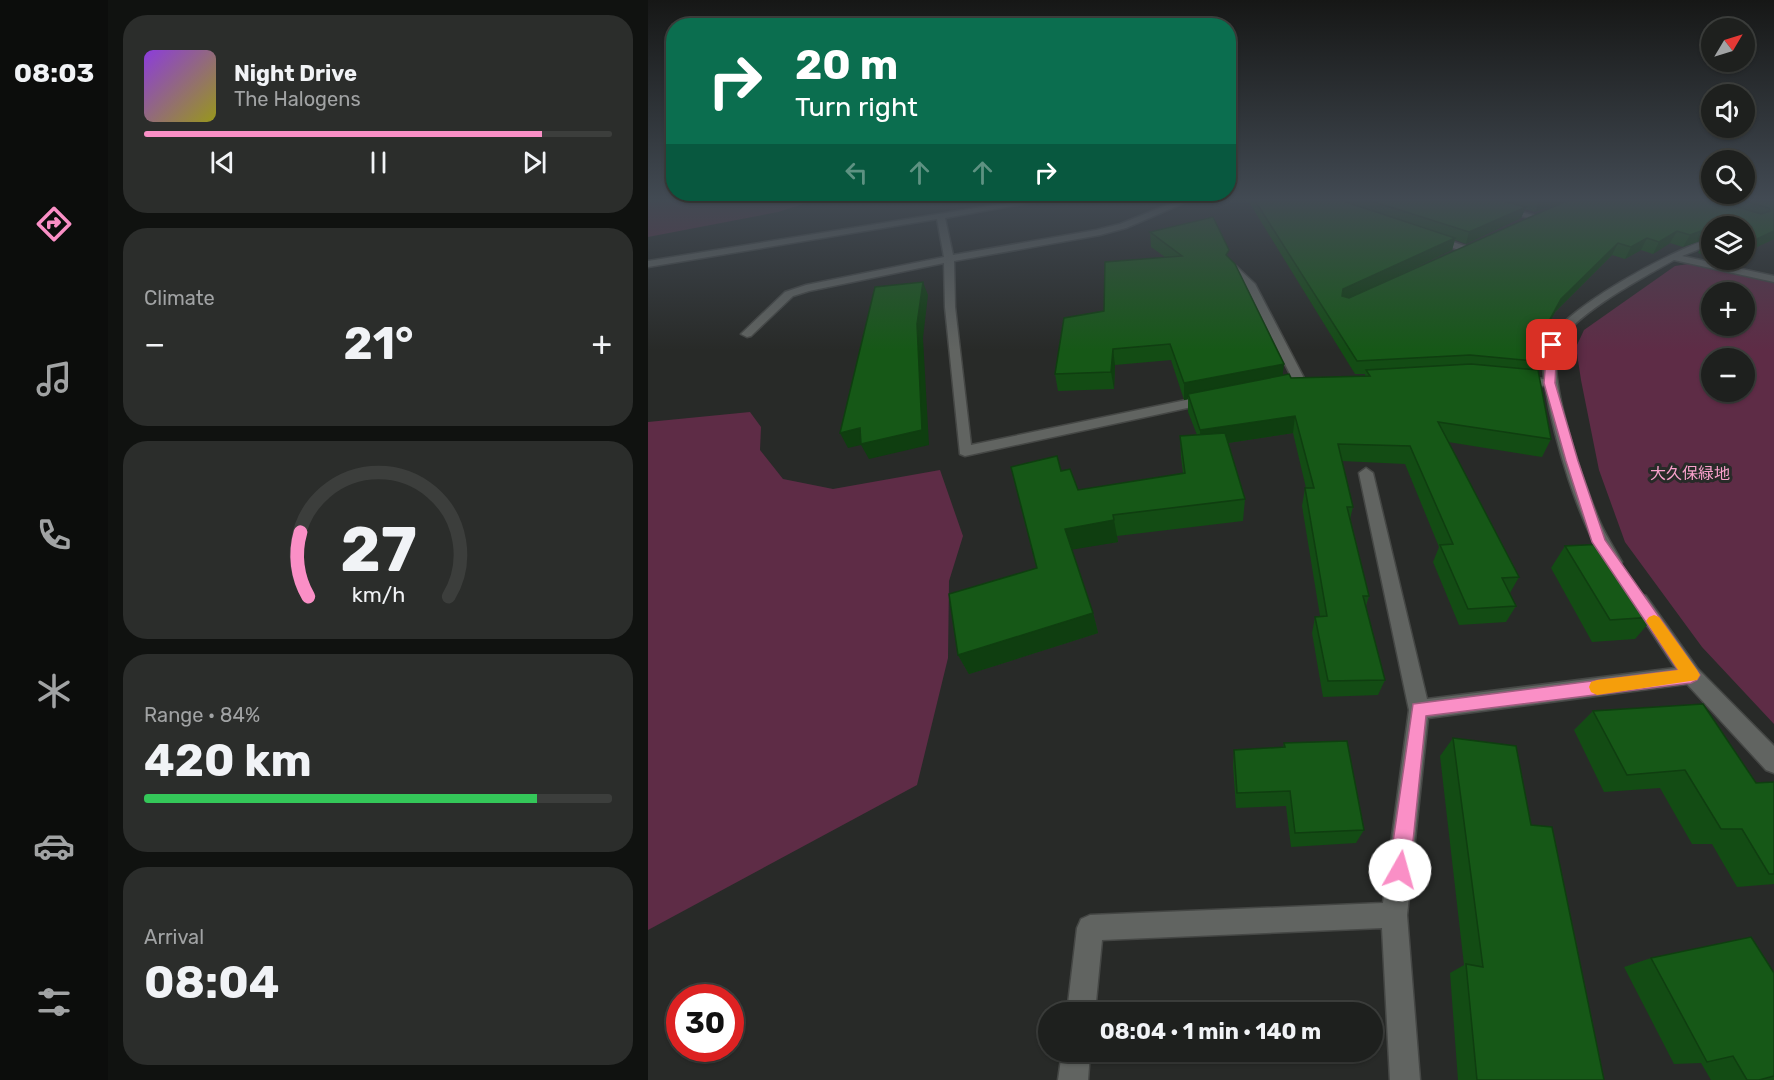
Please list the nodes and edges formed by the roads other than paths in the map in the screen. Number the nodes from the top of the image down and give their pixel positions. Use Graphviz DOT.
graph roads {
  1 [pos="741,249"];
  2 [pos="947,249"];
  3 [pos="1004,249"];
  4 [pos="1692,249"];
  5 [pos="1468,250"];
  6 [pos="1458,255"];
  7 [pos="1673,257"];
  8 [pos="949,259"];
  9 [pos="648,264"];
  10 [pos="1232,268"];
  11 [pos="1774,279"];
  12 [pos="747,334"];
  13 [pos="1507,379"];
  14 [pos="1300,382"];
  15 [pos="1550,383"];
  16 [pos="1224,396"];
  17 [pos="1366,473"];
  18 [pos="1619,570"];
  19 [pos="1632,589"];
  20 [pos="1691,675"];
  21 [pos="1419,710"];
  22 [pos="1774,762"];
  23 [pos="1394,915"];
  24 [pos="1082,1002"];
  25 [pos="1075,1062"];
  26 [pos="1073,1080"];
  27 [pos="1405,1080"];
  1 -- 9 [label="street"];
  2 -- 8 [label="street"];
  3 -- 8 [label="street"];
  4 -- 7 [label="street"];
  5 -- 6 [label="street"];
  7 -- 11 [label="street"];
  7 -- 15 [label="street"];
  8 -- 12 [label="street"];
  8 -- 16 [label="street"];
  10 -- 14 [label="street"];
  13 -- 15 [label="street"];
  15 -- 18 [label="street"];
  17 -- 21 [label="street"];
  19 -- 20 [label="street"];
  20 -- 21 [label="street"];
  20 -- 22 [label="street"];
  21 -- 23 [label="street"];
  23 -- 24 [label="street"];
  23 -- 27 [label="street"];
  25 -- 26 [label="street"];
}
